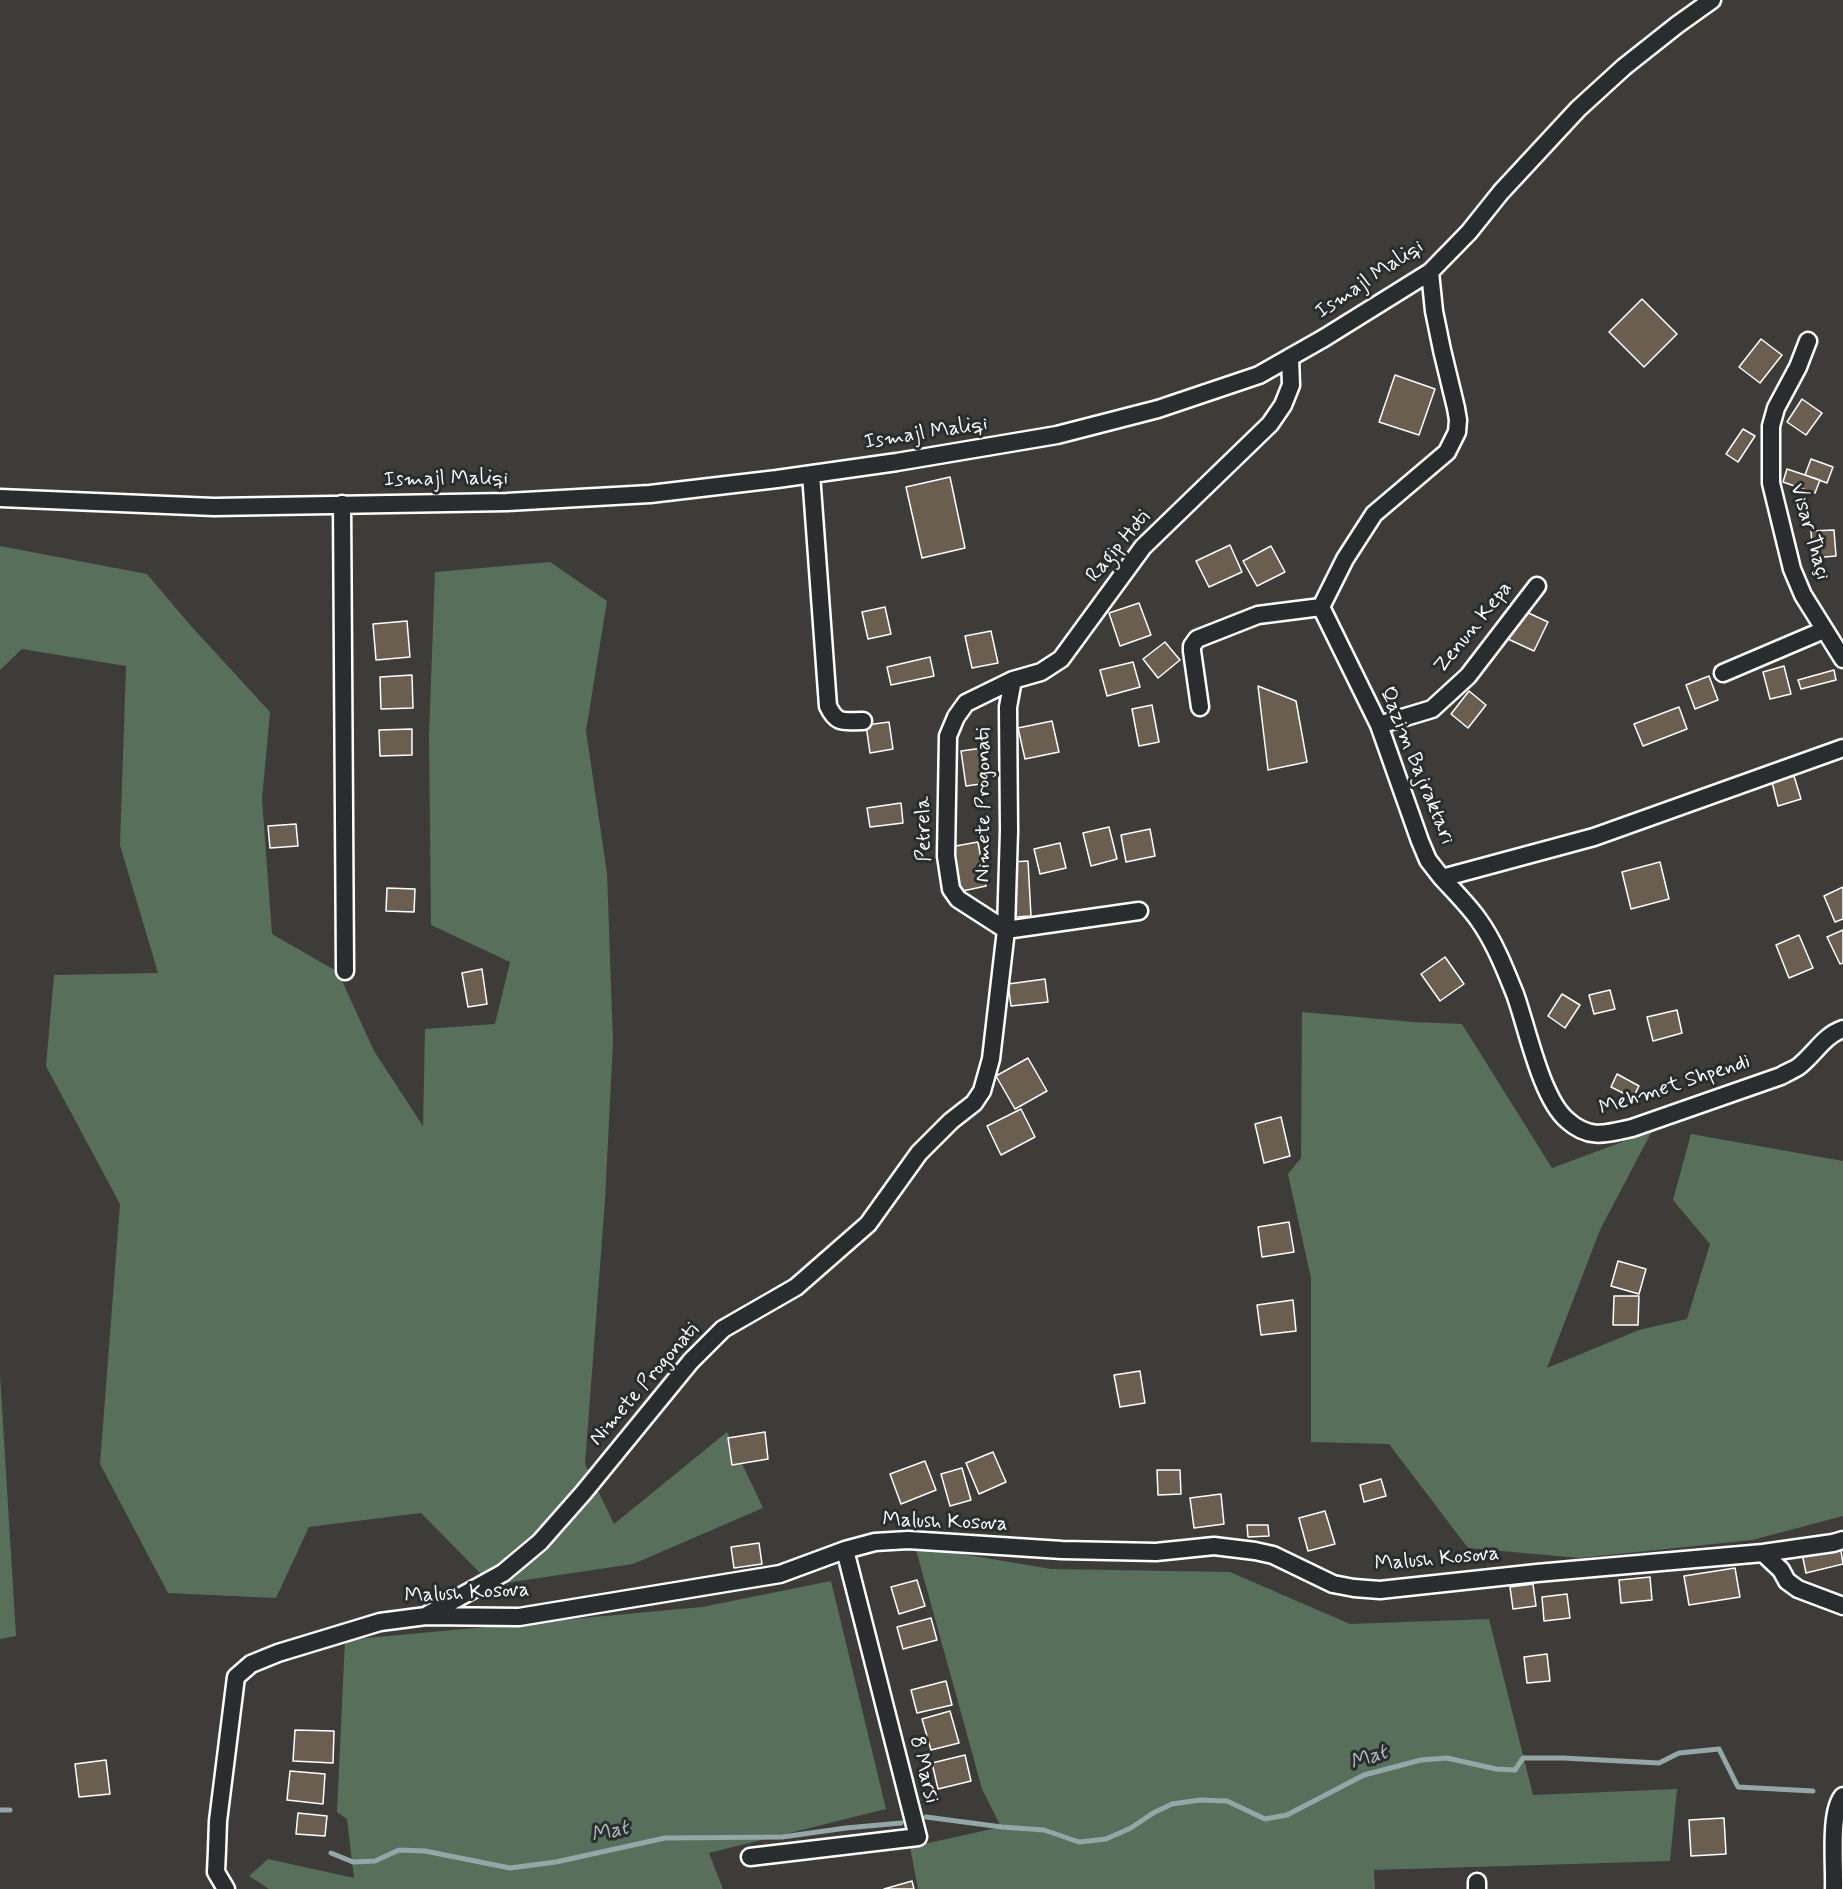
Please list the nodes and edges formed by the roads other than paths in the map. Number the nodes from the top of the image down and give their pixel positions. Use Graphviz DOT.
graph roads {
  1 [pos="1712,0"];
  2 [pos="1430,272"];
  3 [pos="1808,341"];
  4 [pos="1290,357"];
  5 [pos="811,474"];
  6 [pos="0,498"];
  7 [pos="342,504"];
  8 [pos="1537,586"];
  9 [pos="1321,606"];
  10 [pos="1824,630"];
  11 [pos="1843,659"];
  12 [pos="1723,673"];
  13 [pos="1013,680"];
  14 [pos="966,703"];
  15 [pos="1200,707"];
  16 [pos="863,721"];
  17 [pos="1379,725"];
  18 [pos="1843,748"];
  19 [pos="1442,878"];
  20 [pos="1139,911"];
  21 [pos="1006,930"];
  22 [pos="345,971"];
  23 [pos="1843,1029"];
  24 [pos="1843,1540"];
  25 [pos="844,1550"];
  26 [pos="1763,1553"];
  27 [pos="1843,1606"];
  28 [pos="426,1616"];
  29 [pos="1843,1796"];
  30 [pos="750,1857"];
  31 [pos="226,1889"];
  32 [pos="1834,1889"];
  1 -- 2 [label="street, Ismajl Maliqi"];
  2 -- 4 [label="street, Ismajl Maliqi"];
  2 -- 9 [label="street"];
  3 -- 10 [label="street, Visar Thaçi"];
  4 -- 5 [label="street, Ismajl Maliqi"];
  4 -- 13 [label="street, Ragip Hoti"];
  5 -- 7 [label="street, Ismajl Maliqi"];
  5 -- 16 [label="street"];
  6 -- 7 [label="street, Ismajl Maliqi"];
  7 -- 22 [label="street"];
  8 -- 17 [label="street, Zenun Kepa"];
  9 -- 15 [label="street"];
  9 -- 17 [label="street, Qazim Bajraktari"];
  10 -- 11 [label="street, Visar Thaçi"];
  10 -- 12 [label="street"];
  13 -- 14 [label="street, Ragip Hoti"];
  13 -- 21 [label="street, Nimete Progonati"];
  14 -- 21 [label="street, Petrela"];
  17 -- 19 [label="street, Qazim Bajraktari"];
  18 -- 19 [label="street, Qazim Bajraktari"];
  19 -- 23 [label="street, Mehmet Shpendi"];
  20 -- 21 [label="street"];
  21 -- 28 [label="street, Nimete Progonati"];
  24 -- 26 [label="street, Malush Kosova"];
  25 -- 26 [label="street, Malush Kosova"];
  25 -- 28 [label="street, Malush Kosova"];
  25 -- 30 [label="street, 8 Marsi"];
  26 -- 27 [label="street"];
  28 -- 31 [label="street, Malush Kosova"];
  29 -- 32 [label="street"];
}
